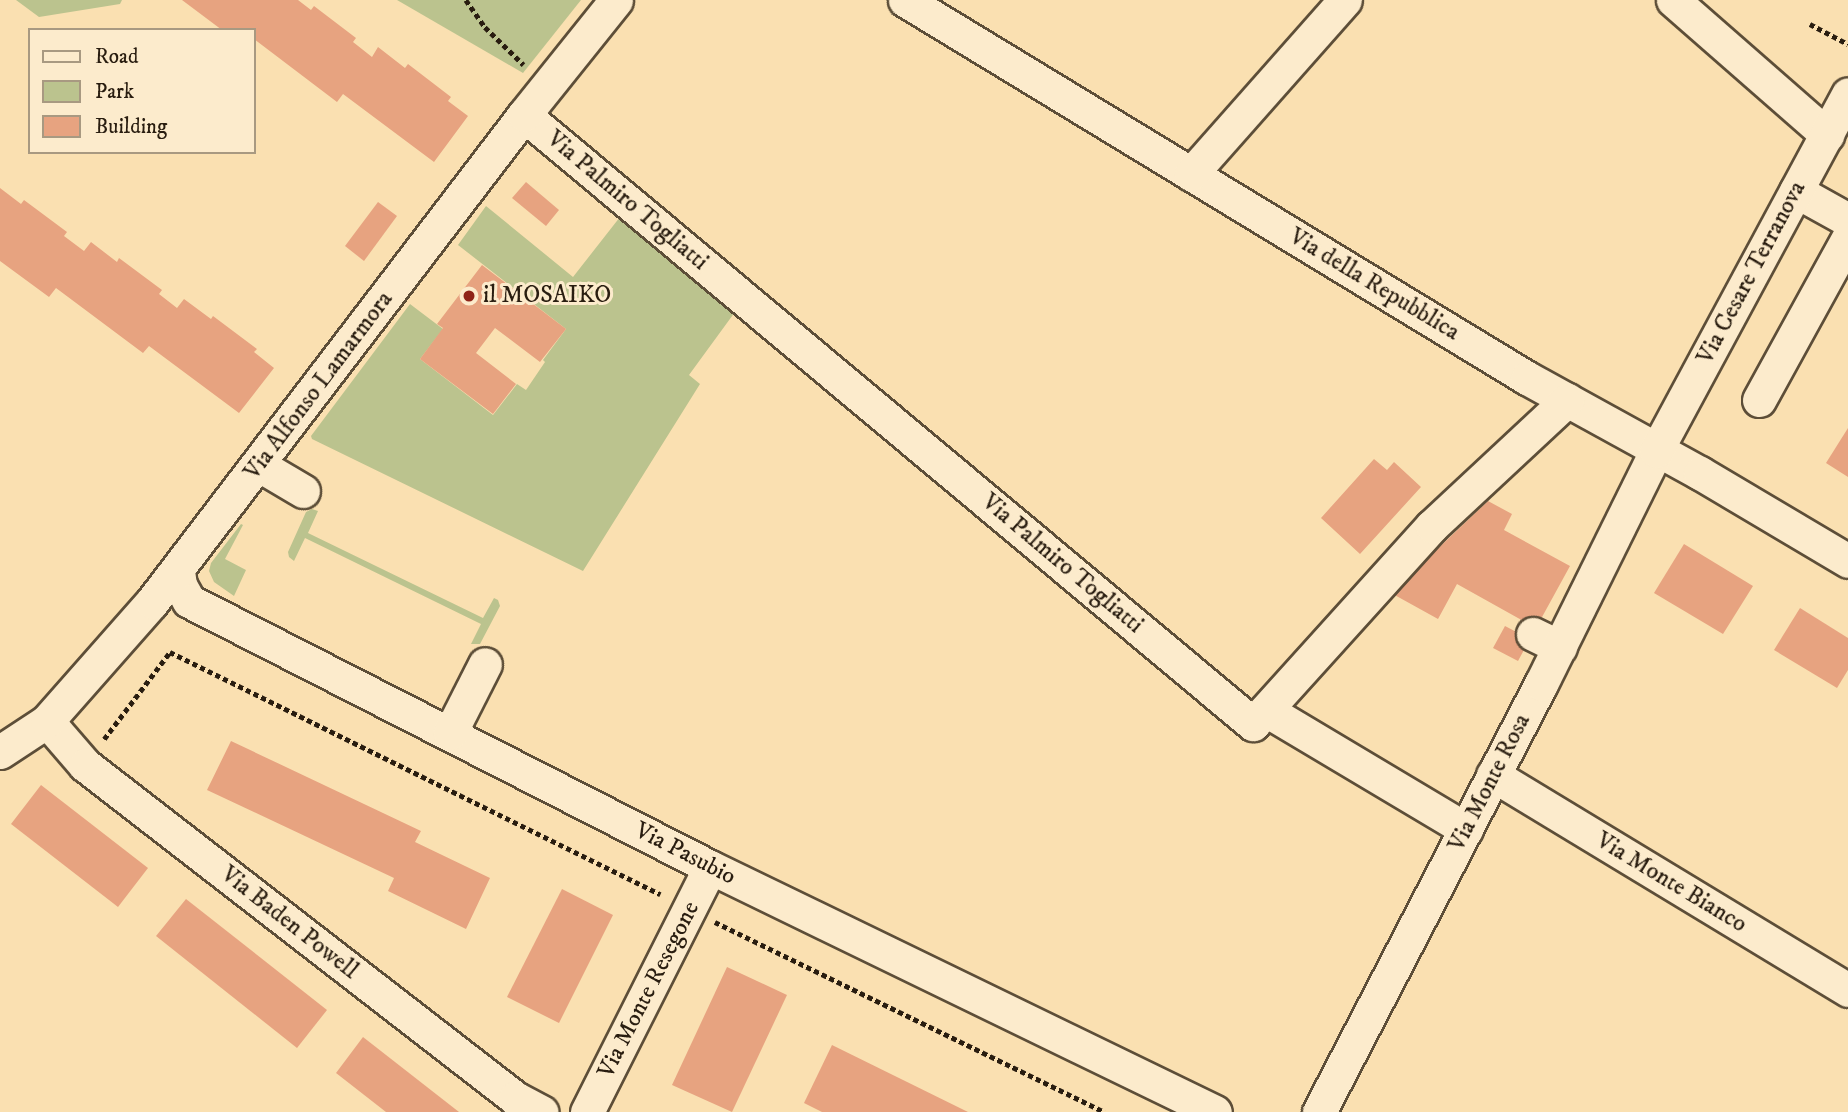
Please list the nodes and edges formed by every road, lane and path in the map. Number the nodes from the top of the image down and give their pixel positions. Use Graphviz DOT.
graph roads {
  1 [pos="467,0"];
  2 [pos="616,0"];
  3 [pos="905,0"];
  4 [pos="1345,0"];
  5 [pos="1673,0"];
  6 [pos="1810,24"];
  7 [pos="1848,44"];
  8 [pos="547,85"];
  9 [pos="1848,94"];
  10 [pos="524,115"];
  11 [pos="1827,135"];
  12 [pos="1191,174"];
  13 [pos="1796,191"];
  14 [pos="1848,220"];
  15 [pos="1848,238"];
  16 [pos="1567,400"];
  17 [pos="1759,400"];
  18 [pos="1656,451"];
  19 [pos="259,465"];
  20 [pos="303,491"];
  21 [pos="1848,561"];
  22 [pos="178,571"];
  23 [pos="485,664"];
  24 [pos="1266,710"];
  25 [pos="47,721"];
  26 [pos="450,733"];
  27 [pos="0,752"];
  28 [pos="85,765"];
  29 [pos="1493,775"];
  30 [pos="1466,830"];
  31 [pos="710,867"];
  32 [pos="689,909"];
  33 [pos="1848,990"];
  34 [pos="541,1112"];
  35 [pos="587,1112"];
  36 [pos="1104,1112"];
  37 [pos="1215,1112"];
  38 [pos="1319,1112"];
  1 -- 8 [label="path"];
  2 -- 8 [label="street, Via Alfonso Lamarmora"];
  3 -- 12 [label="street, Via della Repubblica"];
  4 -- 12 [label="street"];
  5 -- 11 [label="street"];
  6 -- 7 [label="path"];
  8 -- 10 [label="street, Via Alfonso Lamarmora"];
  9 -- 11 [label="street, Via Cesare Terranova"];
  10 -- 19 [label="street, Via Alfonso Lamarmora"];
  10 -- 24 [label="street, Via Palmiro Togliatti"];
  11 -- 13 [label="street, Via Cesare Terranova"];
  12 -- 16 [label="street, Via della Repubblica"];
  13 -- 14 [label="street"];
  13 -- 18 [label="street, Via Cesare Terranova"];
  15 -- 17 [label="street"];
  16 -- 18 [label="street, Via della Repubblica"];
  16 -- 24 [label="street"];
  18 -- 21 [label="street, Via della Repubblica"];
  18 -- 29 [label="street, Via Monte Rosa"];
  19 -- 20 [label="street"];
  19 -- 22 [label="street, Via Alfonso Lamarmora"];
  22 -- 25 [label="street, Via Alfonso Lamarmora"];
  22 -- 26 [label="street, Via Pasubio"];
  23 -- 26 [label="street"];
  24 -- 30 [label="street"];
  25 -- 27 [label="street, Via Alfonso Lamarmora"];
  25 -- 28 [label="street, Via Baden Powell"];
  26 -- 31 [label="street, Via Pasubio"];
  28 -- 32 [label="path"];
  28 -- 34 [label="street, Via Baden Powell"];
  29 -- 30 [label="street, Via Monte Rosa"];
  29 -- 33 [label="street, Via Monte Bianco"];
  30 -- 38 [label="street, Via Monte Rosa"];
  31 -- 32 [label="street, Via Monte Resegone"];
  31 -- 37 [label="street, Via Pasubio"];
  32 -- 35 [label="street, Via Monte Resegone"];
  32 -- 36 [label="path"];
}
